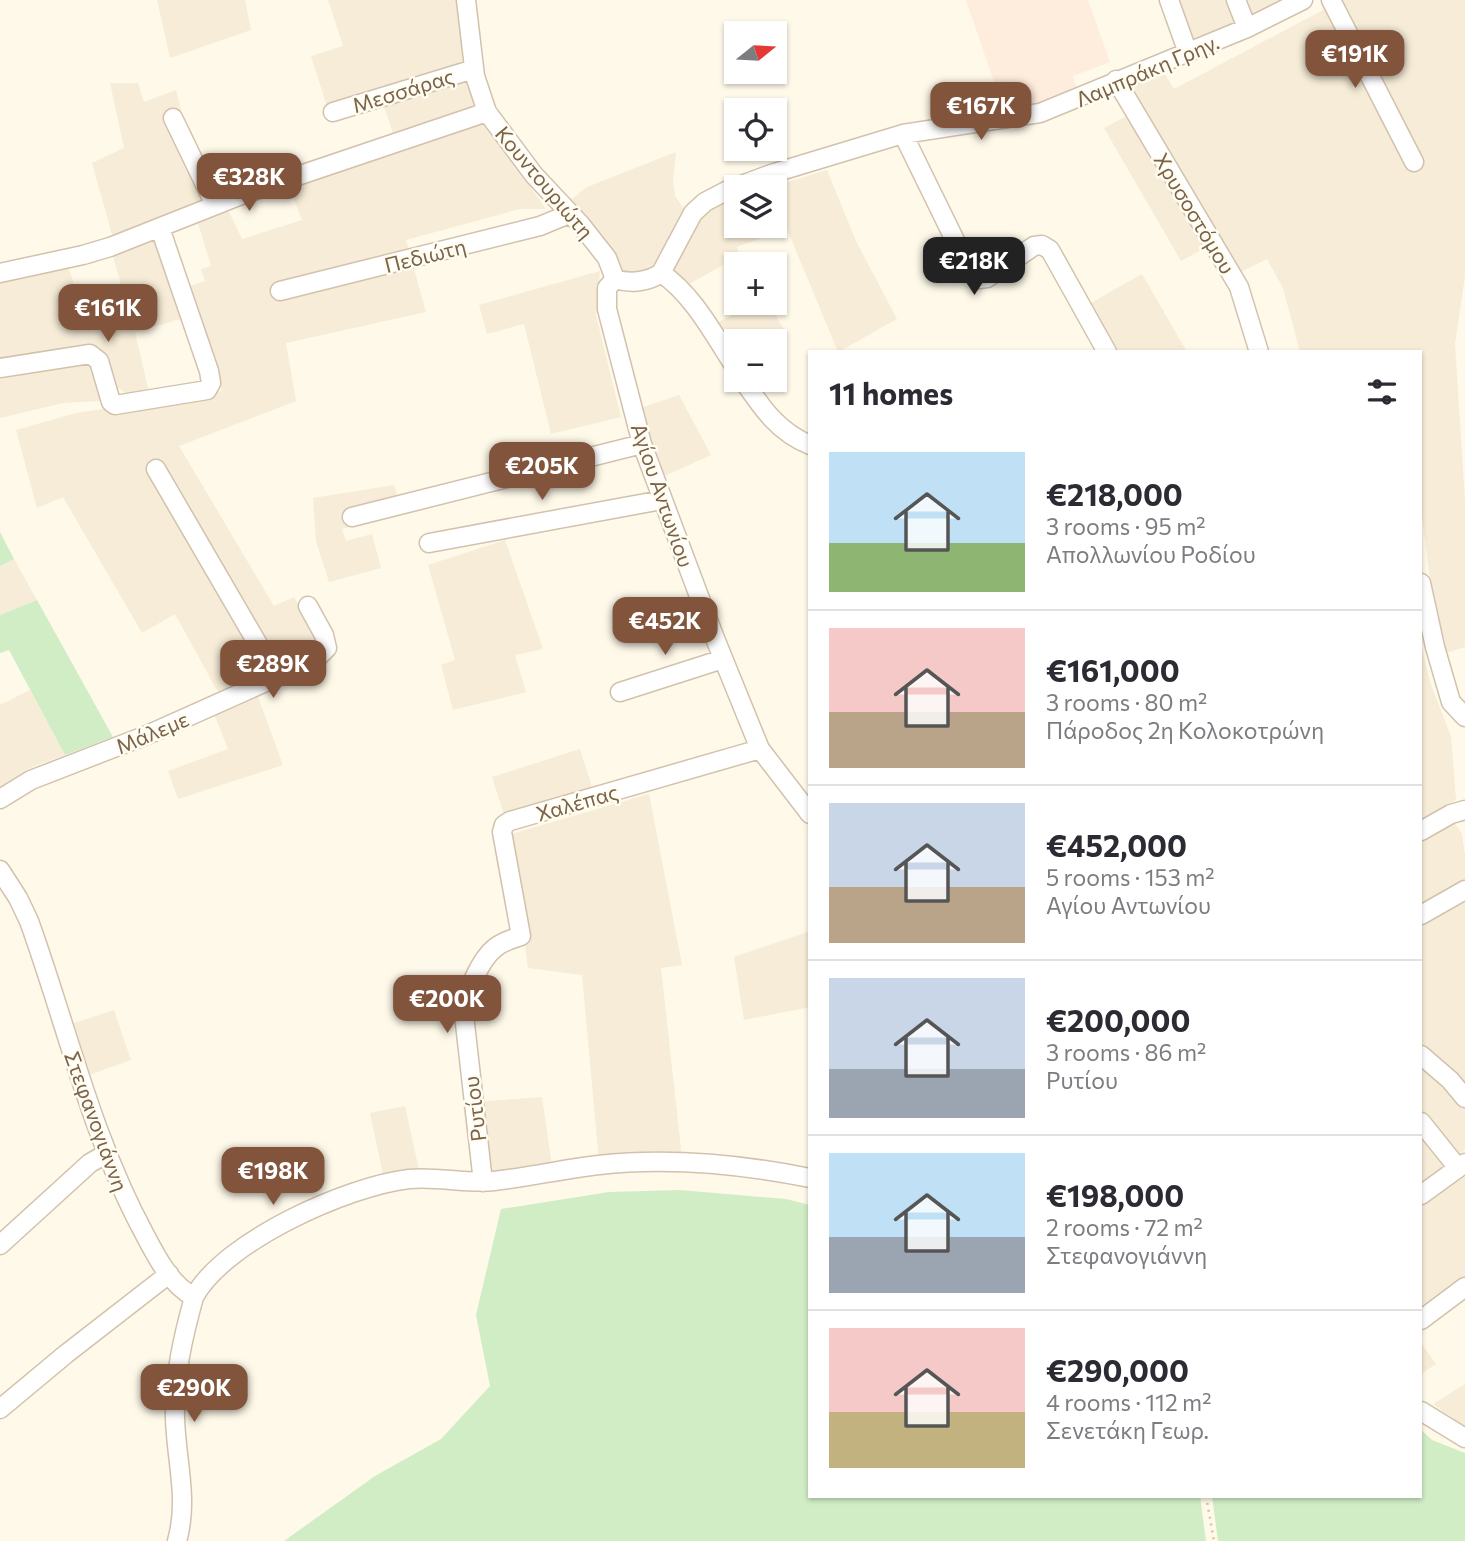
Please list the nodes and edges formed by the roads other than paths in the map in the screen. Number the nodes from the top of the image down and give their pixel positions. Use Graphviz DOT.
graph roads {
  1 [pos="466,0"];
  2 [pos="1169,0"];
  3 [pos="1236,0"];
  4 [pos="1303,0"];
  5 [pos="1331,0"];
  6 [pos="1247,28"];
  7 [pos="1188,53"];
  8 [pos="474,69"];
  9 [pos="1116,80"];
  10 [pos="333,112"];
  11 [pos="487,112"];
  12 [pos="173,118"];
  13 [pos="903,134"];
  14 [pos="1413,162"];
  15 [pos="215,205"];
  16 [pos="569,214"];
  17 [pos="160,228"];
  18 [pos="0,273"];
  19 [pos="661,273"];
  20 [pos="615,279"];
  21 [pos="280,291"];
  22 [pos="1106,350"];
  23 [pos="1258,350"];
  24 [pos="724,351"];
  25 [pos="0,368"];
  26 [pos="752,392"];
  27 [pos="642,444"];
  28 [pos="808,444"];
  29 [pos="156,469"];
  30 [pos="662,500"];
  31 [pos="352,517"];
  32 [pos="429,543"];
  33 [pos="1422,588"];
  34 [pos="308,606"];
  35 [pos="723,659"];
  36 [pos="277,677"];
  37 [pos="620,692"];
  38 [pos="1465,717"];
  39 [pos="760,749"];
  40 [pos="0,799"];
  41 [pos="1465,810"];
  42 [pos="808,811"];
  43 [pos="1422,830"];
  44 [pos="0,870"];
  45 [pos="1465,890"];
  46 [pos="1422,914"];
  47 [pos="521,936"];
  48 [pos="1422,1056"];
  49 [pos="1465,1098"];
  50 [pos="1422,1123"];
  51 [pos="106,1154"];
  52 [pos="1462,1165"];
  53 [pos="808,1178"];
  54 [pos="483,1182"];
  55 [pos="1422,1194"];
  56 [pos="0,1245"];
  57 [pos="169,1274"];
  58 [pos="1465,1287"];
  59 [pos="194,1297"];
  60 [pos="1422,1319"];
  61 [pos="0,1409"];
  62 [pos="1422,1412"];
  63 [pos="1465,1438"];
  64 [pos="177,1541"];
  1 -- 8 [label="street, Κουντουριώτη"];
  2 -- 7 [label="street"];
  3 -- 6 [label="street"];
  4 -- 6 [label="street, Λαμπράκη Γρηγ."];
  5 -- 14 [label="street"];
  6 -- 7 [label="street, Λαμπράκη Γρηγ."];
  7 -- 9 [label="street, Λαμπράκη Γρηγ."];
  8 -- 10 [label="street, Μεσσάρας"];
  8 -- 11 [label="street, Κουντουριώτη"];
  9 -- 13 [label="street, Λαμπράκη Γρηγ."];
  9 -- 23 [label="street, Χρυσοστόμου"];
  11 -- 15 [label="street"];
  11 -- 16 [label="street, Κουντουριώτη"];
  12 -- 15 [label="street"];
  13 -- 19 [label="street, Λαμπράκη Γρηγ."];
  13 -- 22 [label="street"];
  15 -- 17 [label="street"];
  16 -- 20 [label="street, Κουντουριώτη"];
  16 -- 21 [label="street, Πεδιώτη"];
  17 -- 18 [label="street"];
  17 -- 25 [label="street"];
  19 -- 20 [label="street"];
  19 -- 24 [label="street"];
  20 -- 27 [label="street, Αγίου Αντωνίου"];
  26 -- 28 [label="street"];
  27 -- 30 [label="street, Αγίου Αντωνίου"];
  27 -- 31 [label="street"];
  29 -- 36 [label="street"];
  30 -- 32 [label="street"];
  30 -- 35 [label="street, Αγίου Αντωνίου"];
  33 -- 38 [label="street"];
  34 -- 36 [label="street, Μάλεμε"];
  35 -- 37 [label="street"];
  35 -- 39 [label="street, Αγίου Αντωνίου"];
  36 -- 40 [label="street, Μάλεμε"];
  39 -- 42 [label="street, Αγίου Αντωνίου"];
  39 -- 47 [label="street, Χαλέπας"];
  41 -- 43 [label="street"];
  44 -- 51 [label="street, Στεφανογιάννη"];
  45 -- 46 [label="street"];
  47 -- 54 [label="street, Ρυτίου"];
  48 -- 49 [label="street"];
  50 -- 52 [label="street"];
  51 -- 56 [label="street"];
  51 -- 57 [label="street, Στεφανογιάννη"];
  52 -- 55 [label="street"];
  53 -- 54 [label="street"];
  54 -- 59 [label="street"];
  57 -- 59 [label="street, Στεφανογιάννη"];
  57 -- 61 [label="street"];
  58 -- 60 [label="street"];
  59 -- 64 [label="street"];
  62 -- 63 [label="street"];
}
